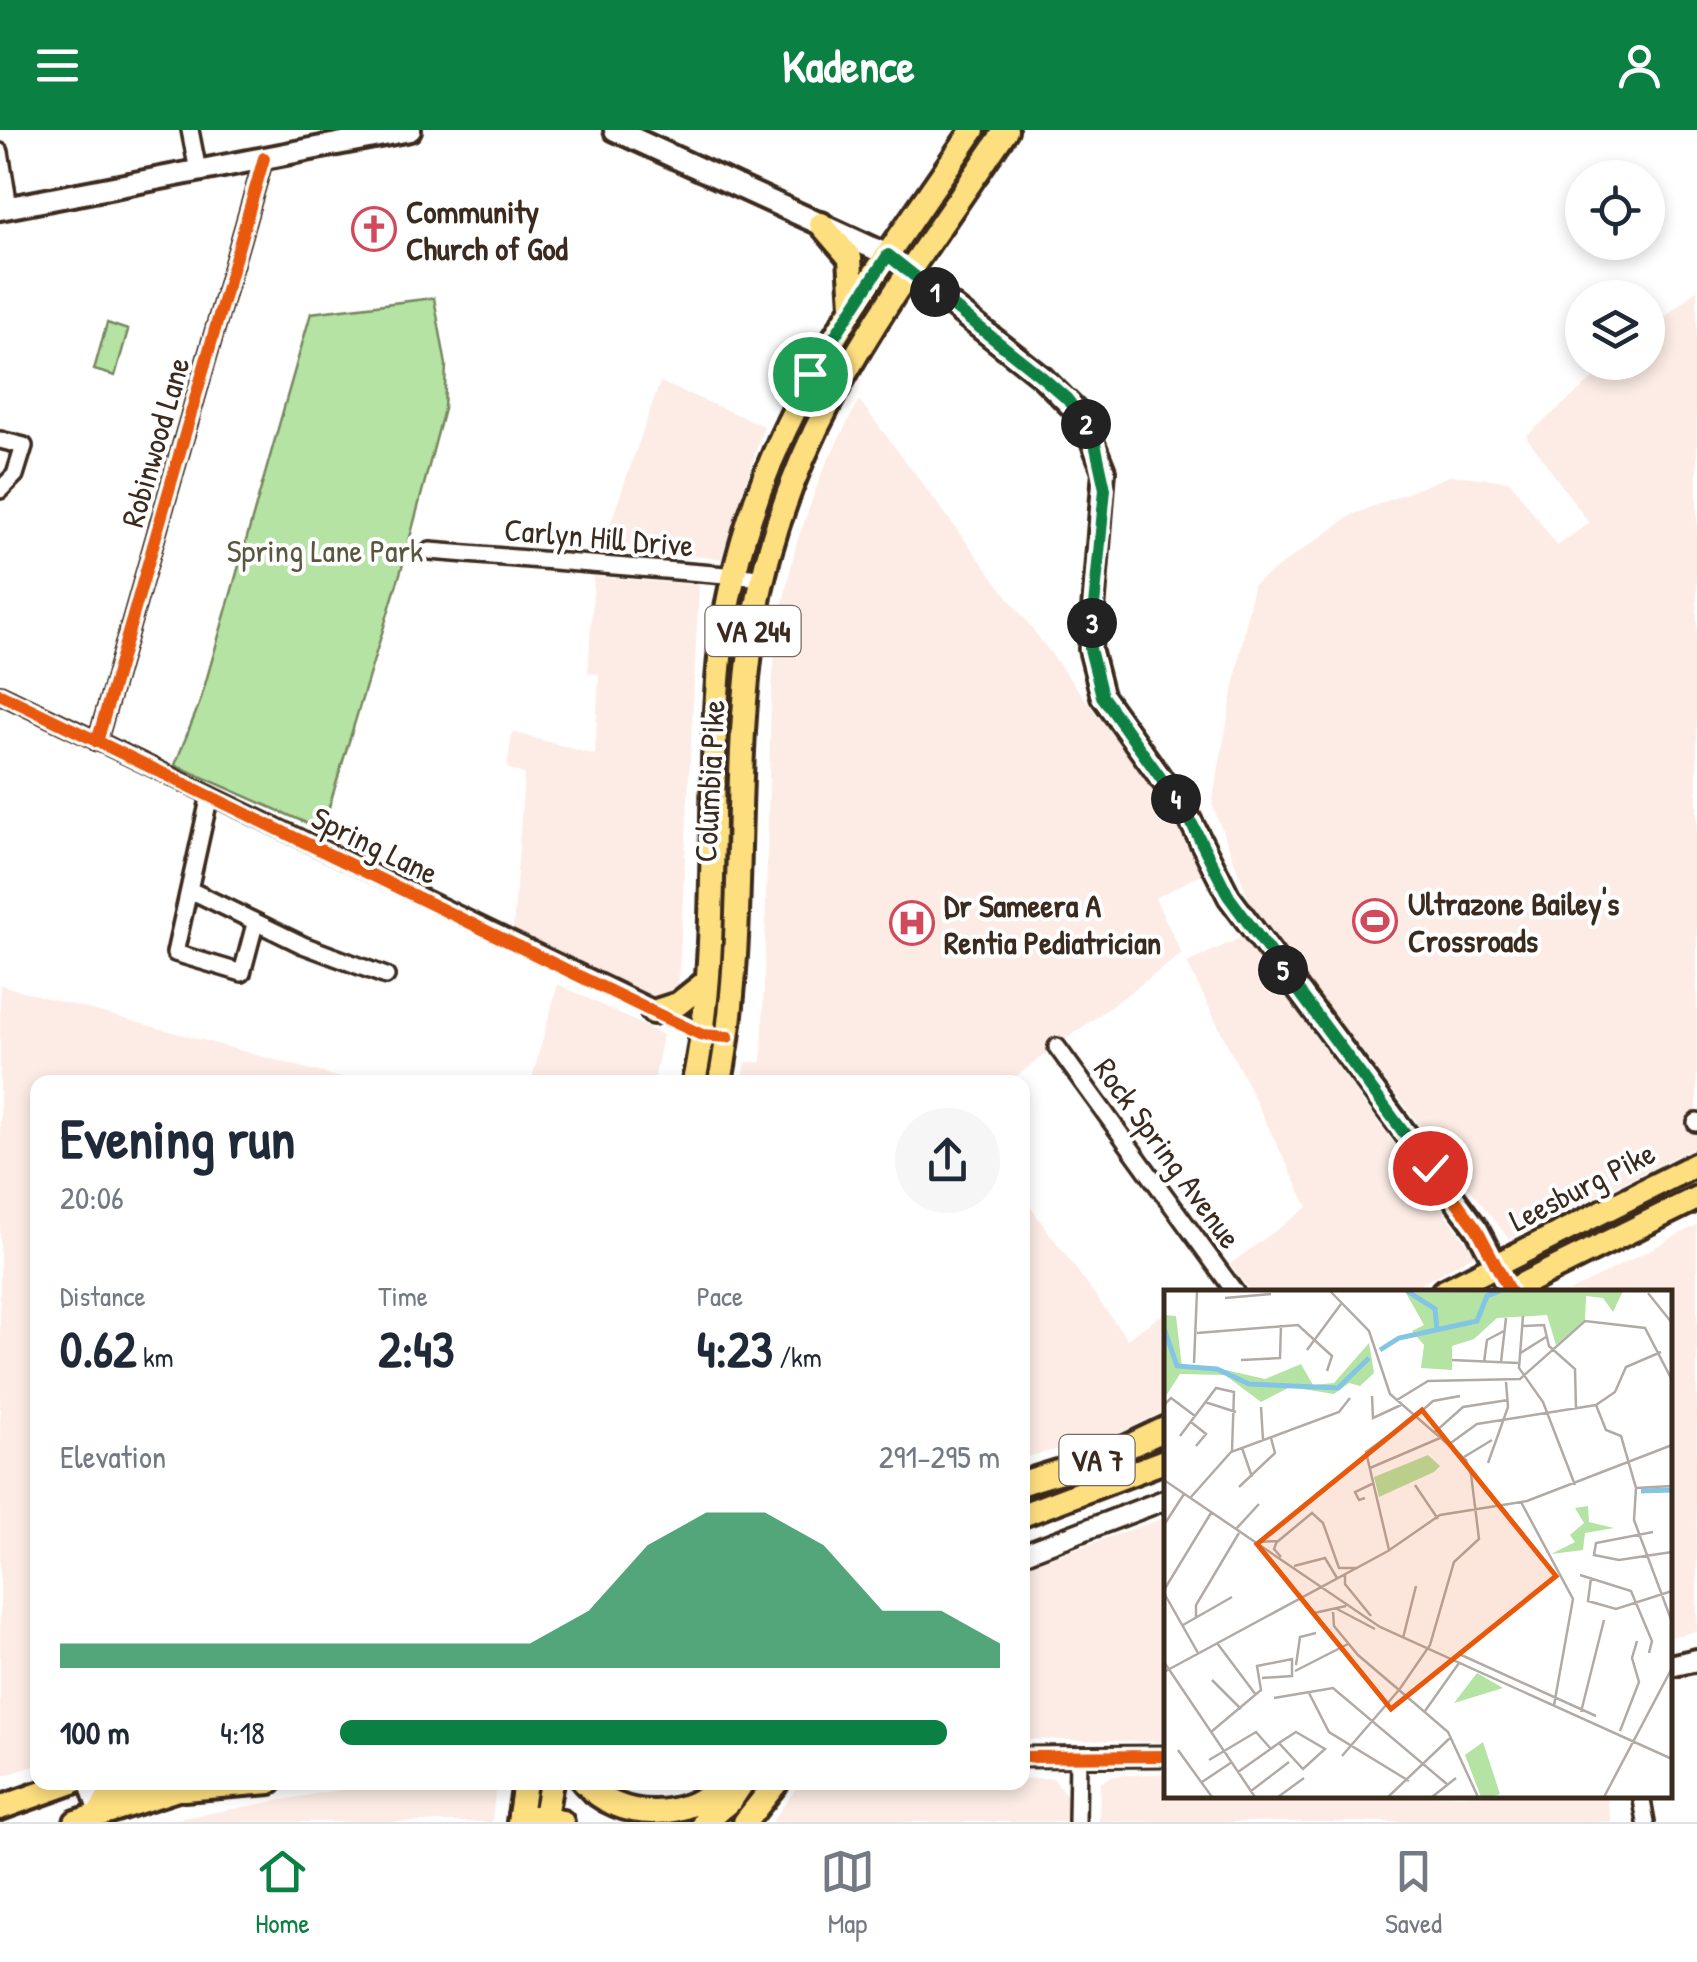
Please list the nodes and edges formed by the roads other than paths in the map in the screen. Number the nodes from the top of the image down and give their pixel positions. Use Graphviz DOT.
graph roads {
  1 [pos="190,130"];
  2 [pos="410,130"];
  3 [pos="615,130"];
  4 [pos="973,130"];
  5 [pos="1006,130"];
  6 [pos="349,136"];
  7 [pos="0,152"];
  8 [pos="264,158"];
  9 [pos="198,170"];
  10 [pos="5,208"];
  11 [pos="822,224"];
  12 [pos="888,255"];
  13 [pos="909,271"];
  14 [pos="853,306"];
  15 [pos="0,440"];
  16 [pos="0,490"];
  17 [pos="430,551"];
  18 [pos="733,576"];
  19 [pos="763,578"];
  20 [pos="0,694"];
  21 [pos="97,742"];
  22 [pos="210,795"];
  23 [pos="190,890"];
  24 [pos="255,924"];
  25 [pos="386,976"];
  26 [pos="706,981"];
  27 [pos="653,1012"];
  28 [pos="702,1035"];
  29 [pos="728,1037"];
  30 [pos="1057,1047"];
  31 [pos="695,1075"];
  32 [pos="721,1075"];
  33 [pos="1697,1164"];
  34 [pos="1697,1198"];
  35 [pos="1498,1266"];
  36 [pos="1234,1290"];
  37 [pos="1448,1290"];
  38 [pos="1508,1290"];
  39 [pos="1513,1290"];
  40 [pos="1164,1429"];
  41 [pos="1106,1457"];
  42 [pos="1164,1461"];
  43 [pos="1030,1471"];
  44 [pos="1030,1481"];
  45 [pos="1164,1500"];
  46 [pos="1030,1512"];
  47 [pos="1030,1551"];
  48 [pos="1164,1756"];
  49 [pos="1078,1757"];
  50 [pos="1030,1758"];
  51 [pos="30,1783"];
  52 [pos="49,1790"];
  53 [pos="88,1790"];
  54 [pos="115,1790"];
  55 [pos="178,1790"];
  56 [pos="551,1790"];
  57 [pos="592,1790"];
  58 [pos="714,1790"];
  59 [pos="738,1790"];
  60 [pos="771,1790"];
  61 [pos="1642,1797"];
  62 [pos="521,1799"];
  63 [pos="0,1807"];
  64 [pos="87,1819"];
  65 [pos="550,1821"];
  66 [pos="704,1822"];
  67 [pos="746,1822"];
  68 [pos="1077,1822"];
  69 [pos="1646,1822"];
  1 -- 9 [label="street"];
  2 -- 6 [label="main road"];
  3 -- 11 [label="main road"];
  4 -- 12 [label="main road, Columbia Pike / VA 244"];
  5 -- 13 [label="main road, Columbia Pike / VA 244"];
  6 -- 8 [label="main road"];
  7 -- 10 [label="street"];
  8 -- 9 [label="main road"];
  8 -- 21 [label="street, Robinwood Lane"];
  9 -- 10 [label="main road"];
  11 -- 12 [label="main road"];
  11 -- 14 [label="main road"];
  12 -- 13 [label="main road"];
  12 -- 14 [label="main road, Columbia Pike / VA 244"];
  13 -- 19 [label="main road, Columbia Pike / VA 244"];
  13 -- 35 [label="main road"];
  14 -- 18 [label="main road, Columbia Pike / VA 244"];
  15 -- 16 [label="street"];
  17 -- 18 [label="street, Carlyn Hill Drive"];
  18 -- 19 [label="street, Carlyn Hill Drive"];
  18 -- 26 [label="main road, Columbia Pike / VA 244"];
  19 -- 29 [label="main road, Columbia Pike / VA 244"];
  20 -- 21 [label="street, Spring Lane"];
  21 -- 22 [label="street, Spring Lane"];
  22 -- 23 [label="street"];
  22 -- 27 [label="street, Spring Lane"];
  23 -- 24 [label="street"];
  23 -- 24 [label="street"];
  24 -- 25 [label="street"];
  26 -- 27 [label="main road"];
  26 -- 28 [label="main road, Columbia Pike / VA 244"];
  27 -- 28 [label="street, Spring Lane"];
  28 -- 29 [label="street, Spring Lane"];
  28 -- 31 [label="main road, Columbia Pike / VA 244"];
  29 -- 32 [label="main road, Columbia Pike / VA 244"];
  30 -- 36 [label="street, Rock Spring Avenue"];
  33 -- 35 [label="main road, Leesburg Pike"];
  34 -- 39 [label="main road, Leesburg Pike"];
  35 -- 37 [label="main road, Leesburg Pike"];
  35 -- 38 [label="main road"];
  40 -- 41 [label="main road, VA 7"];
  41 -- 43 [label="main road"];
  41 -- 44 [label="main road, VA 7"];
  42 -- 46 [label="main road, VA 7"];
  45 -- 47 [label="street"];
  48 -- 49 [label="street"];
  49 -- 50 [label="street"];
  49 -- 68 [label="street"];
  51 -- 63 [label="main road"];
  52 -- 63 [label="main road"];
  53 -- 64 [label="street"];
  54 -- 64 [label="main road"];
  55 -- 64 [label="main road"];
  56 -- 65 [label="main road"];
  57 -- 58 [label="main road"];
  59 -- 66 [label="main road"];
  60 -- 67 [label="main road"];
  61 -- 69 [label="street"];
  62 -- 65 [label="main road"];
}
